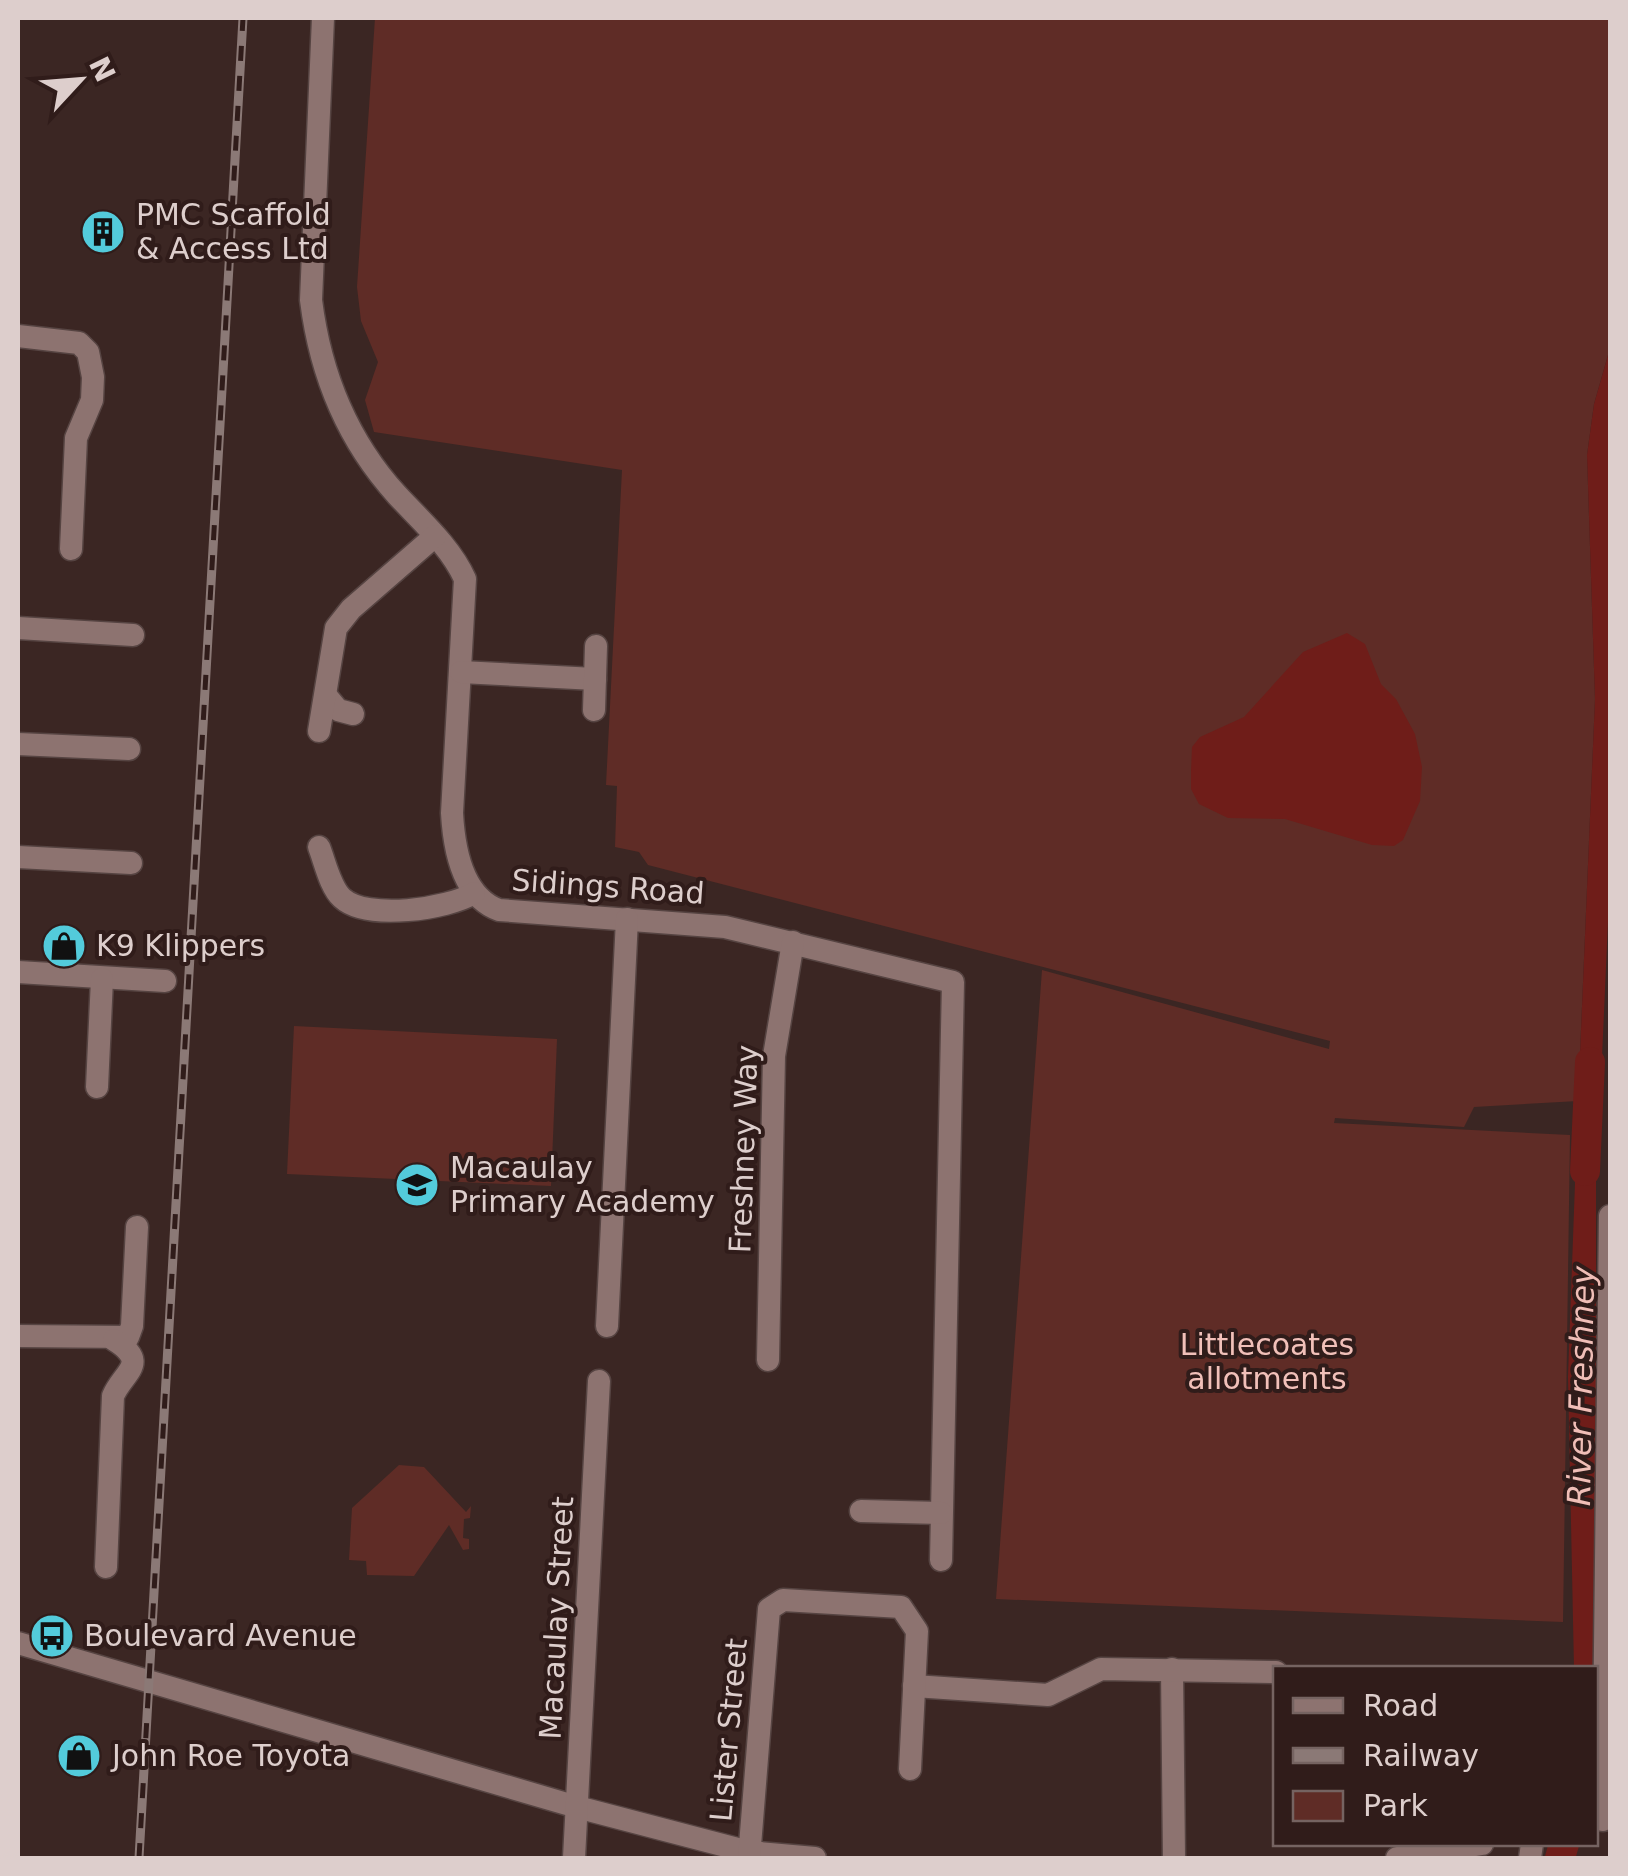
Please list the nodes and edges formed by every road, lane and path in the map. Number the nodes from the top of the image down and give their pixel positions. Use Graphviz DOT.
graph roads {
  1 [pos="323,18"];
  2 [pos="18,336"];
  3 [pos="435,536"];
  4 [pos="71,549"];
  5 [pos="18,628"];
  6 [pos="133,636"];
  7 [pos="596,646"];
  8 [pos="462,672"];
  9 [pos="595,678"];
  10 [pos="328,698"];
  11 [pos="594,710"];
  12 [pos="353,714"];
  13 [pos="319,731"];
  14 [pos="18,744"];
  15 [pos="129,749"];
  16 [pos="320,847"];
  17 [pos="18,857"];
  18 [pos="131,863"];
  19 [pos="474,893"];
  20 [pos="627,920"];
  21 [pos="793,942"];
  22 [pos="18,972"];
  23 [pos="102,978"];
  24 [pos="165,981"];
  25 [pos="97,1087"];
  26 [pos="1610,1216"];
  27 [pos="137,1227"];
  28 [pos="1609,1289"];
  29 [pos="607,1326"];
  30 [pos="18,1336"];
  31 [pos="114,1340"];
  32 [pos="768,1360"];
  33 [pos="599,1380"];
  34 [pos="1609,1458"];
  35 [pos="861,1511"];
  36 [pos="941,1514"];
  37 [pos="941,1560"];
  38 [pos="106,1566"];
  39 [pos="1609,1628"];
  40 [pos="18,1643"];
  41 [pos="1172,1669"];
  42 [pos="1273,1672"];
  43 [pos="914,1686"];
  44 [pos="910,1769"];
  45 [pos="577,1808"];
  46 [pos="1603,1821"];
  47 [pos="1470,1846"];
  48 [pos="749,1855"];
  49 [pos="574,1858"];
  50 [pos="815,1858"];
  51 [pos="1174,1858"];
  52 [pos="1397,1858"];
  1 -- 3 [label="street, Sidings Road"];
  2 -- 4 [label="street"];
  3 -- 8 [label="street, Sidings Road"];
  3 -- 10 [label="street"];
  5 -- 6 [label="street"];
  7 -- 9 [label="street"];
  8 -- 9 [label="street"];
  8 -- 19 [label="street, Sidings Road"];
  9 -- 11 [label="street"];
  10 -- 12 [label="street"];
  10 -- 13 [label="street"];
  14 -- 15 [label="street"];
  16 -- 19 [label="street"];
  17 -- 18 [label="street"];
  19 -- 20 [label="street, Sidings Road"];
  20 -- 21 [label="street, Sidings Road"];
  20 -- 29 [label="street"];
  21 -- 32 [label="street, Freshney Way"];
  21 -- 36 [label="street, Sidings Road"];
  22 -- 23 [label="street"];
  23 -- 24 [label="street"];
  23 -- 25 [label="street"];
  26 -- 28 [label="street"];
  27 -- 31 [label="street"];
  28 -- 34 [label="street"];
  30 -- 31 [label="street"];
  31 -- 38 [label="street"];
  33 -- 45 [label="street, Macaulay Street"];
  34 -- 39 [label="street"];
  35 -- 36 [label="street"];
  36 -- 37 [label="street, Sidings Road"];
  39 -- 46 [label="street"];
  40 -- 45 [label="street"];
  41 -- 42 [label="street"];
  41 -- 43 [label="street"];
  41 -- 51 [label="street"];
  43 -- 44 [label="street, Lister Street"];
  43 -- 48 [label="street, Lister Street"];
  45 -- 48 [label="street"];
  45 -- 49 [label="street, Macaulay Street"];
  47 -- 52 [label="street"];
  48 -- 50 [label="street"];
}
